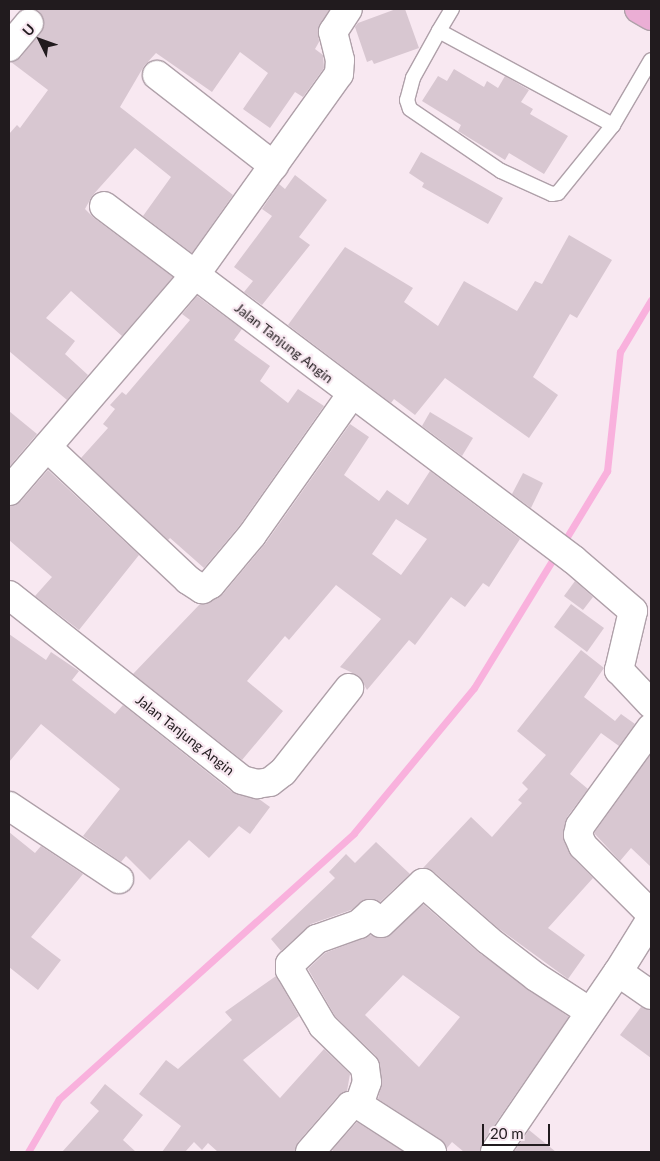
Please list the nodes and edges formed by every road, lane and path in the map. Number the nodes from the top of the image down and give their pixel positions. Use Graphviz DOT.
graph roads {
  1 [pos="348,9"];
  2 [pos="452,9"];
  3 [pos="639,9"];
  4 [pos="651,16"];
  5 [pos="29,23"];
  6 [pos="439,31"];
  7 [pos="9,47"];
  8 [pos="651,60"];
  9 [pos="157,75"];
  10 [pos="613,125"];
  11 [pos="274,166"];
  12 [pos="104,206"];
  13 [pos="195,275"];
  14 [pos="351,394"];
  15 [pos="47,447"];
  16 [pos="9,491"];
  17 [pos="9,595"];
  18 [pos="349,688"];
  19 [pos="651,704"];
  20 [pos="651,728"];
  21 [pos="9,806"];
  22 [pos="119,878"];
  23 [pos="651,914"];
  24 [pos="651,918"];
  25 [pos="618,972"];
  26 [pos="651,995"];
  27 [pos="590,1012"];
  28 [pos="359,1105"];
  29 [pos="310,1152"];
  30 [pos="432,1152"];
  31 [pos="495,1152"];
  1 -- 11 [label="street"];
  2 -- 6 [label="lane"];
  3 -- 4 [label="main road"];
  5 -- 7 [label="street"];
  6 -- 10 [label="lane"];
  6 -- 10 [label="lane"];
  8 -- 10 [label="lane"];
  9 -- 11 [label="street"];
  11 -- 13 [label="street"];
  12 -- 13 [label="street, Jalan Tanjung Angin"];
  13 -- 14 [label="street, Jalan Tanjung Angin"];
  13 -- 15 [label="street"];
  14 -- 15 [label="street"];
  14 -- 19 [label="street, Jalan Tanjung Angin"];
  15 -- 16 [label="street"];
  17 -- 18 [label="street, Jalan Tanjung Angin"];
  20 -- 23 [label="street"];
  21 -- 22 [label="street"];
  24 -- 25 [label="street"];
  25 -- 26 [label="street"];
  25 -- 27 [label="street"];
  27 -- 28 [label="street"];
  27 -- 31 [label="street"];
  28 -- 29 [label="street"];
  28 -- 30 [label="street"];
}
